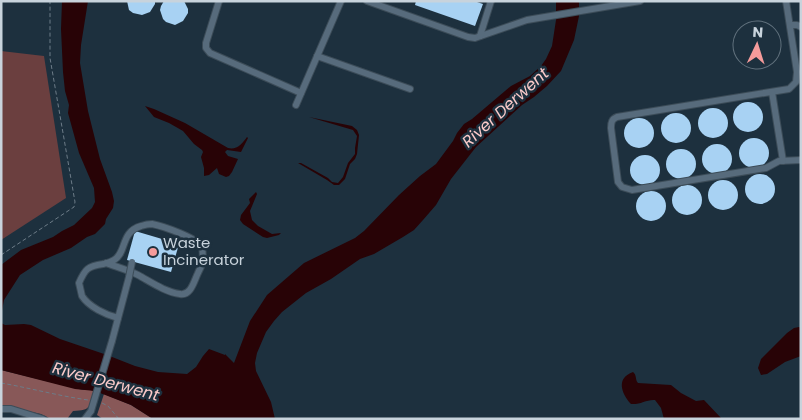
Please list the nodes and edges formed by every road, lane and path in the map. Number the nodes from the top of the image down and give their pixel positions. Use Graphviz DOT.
graph roads {
  1 [pos="50,1"];
  2 [pos="219,1"];
  3 [pos="341,1"];
  4 [pos="368,1"];
  5 [pos="491,1"];
  6 [pos="640,1"];
  7 [pos="786,1"];
  8 [pos="790,25"];
  9 [pos="801,27"];
  10 [pos="480,36"];
  11 [pos="317,56"];
  12 [pos="798,65"];
  13 [pos="410,89"];
  14 [pos="772,92"];
  15 [pos="301,93"];
  16 [pos="296,104"];
  17 [pos="782,160"];
  18 [pos="801,160"];
  19 [pos="1,255"];
  20 [pos="132,262"];
  21 [pos="106,263"];
  22 [pos="118,318"];
  23 [pos="1,383"];
  24 [pos="93,401"];
  25 [pos="102,403"];
  26 [pos="1,409"];
  27 [pos="43,419"];
  28 [pos="85,419"];
  29 [pos="119,419"];
  1 -- 19 [label="path"];
  2 -- 15 [label="lane"];
  3 -- 11 [label="lane"];
  4 -- 10 [label="lane"];
  5 -- 10 [label="lane"];
  6 -- 10 [label="lane"];
  7 -- 8 [label="lane"];
  8 -- 9 [label="lane"];
  8 -- 12 [label="lane"];
  11 -- 13 [label="lane"];
  11 -- 15 [label="lane"];
  12 -- 14 [label="lane"];
  14 -- 17 [label="lane"];
  14 -- 17 [label="lane"];
  15 -- 16 [label="lane"];
  17 -- 18 [label="lane"];
  20 -- 22 [label="lane, bridge"];
  21 -- 21 [label="lane"];
  21 -- 22 [label="lane"];
  22 -- 28 [label="lane, bridge"];
  23 -- 24 [label="path"];
  25 -- 29 [label="path"];
  26 -- 27 [label="lane"];
}
